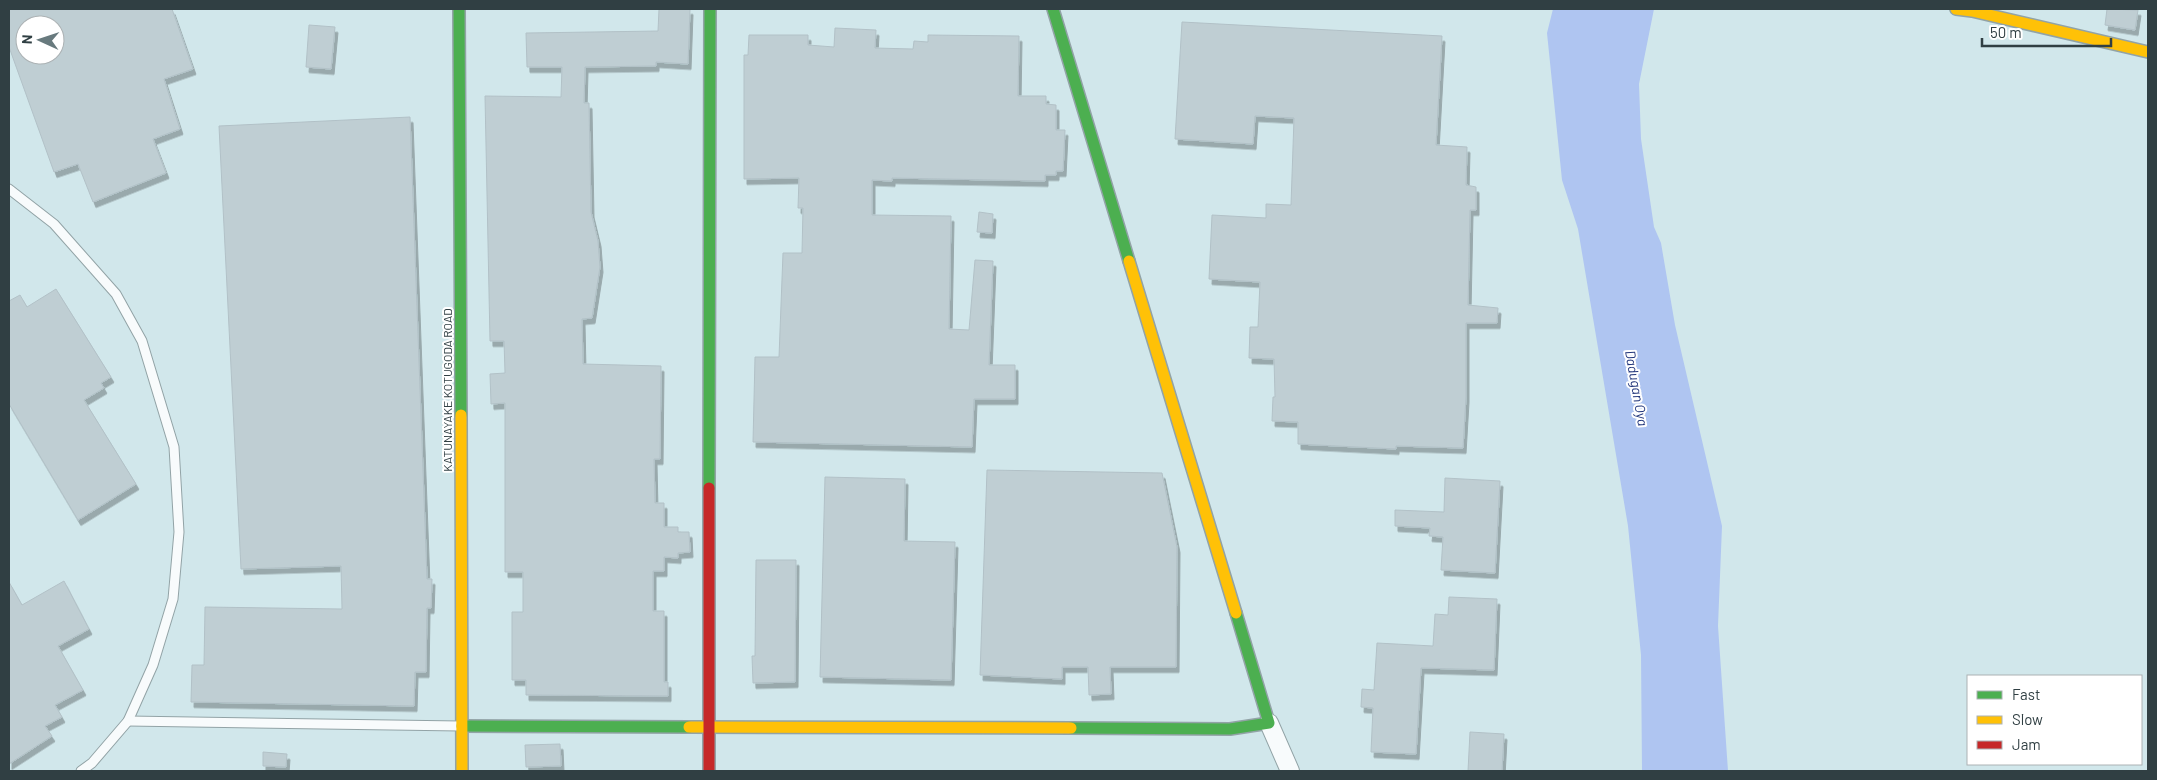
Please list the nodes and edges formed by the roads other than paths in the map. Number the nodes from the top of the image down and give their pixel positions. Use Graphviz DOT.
graph roads {
  1 [pos="459,9"];
  2 [pos="710,9"];
  3 [pos="1053,9"];
  4 [pos="1956,9"];
  5 [pos="2148,52"];
  6 [pos="9,189"];
  7 [pos="128,721"];
  8 [pos="1269,723"];
  9 [pos="462,726"];
  10 [pos="709,728"];
  11 [pos="81,771"];
  12 [pos="462,771"];
  13 [pos="709,771"];
  14 [pos="1290,771"];
  1 -- 9 [label="street, KATUNAYAKE KOTUGODA ROAD"];
  2 -- 10 [label="street"];
  3 -- 8 [label="street"];
  4 -- 5 [label="street"];
  6 -- 7 [label="lane"];
  7 -- 9 [label="lane"];
  7 -- 11 [label="lane"];
  8 -- 10 [label="street"];
  8 -- 14 [label="street"];
  9 -- 10 [label="street"];
  9 -- 12 [label="street, KATUNAYAKE KOTUGODA ROAD"];
  10 -- 13 [label="street"];
}
